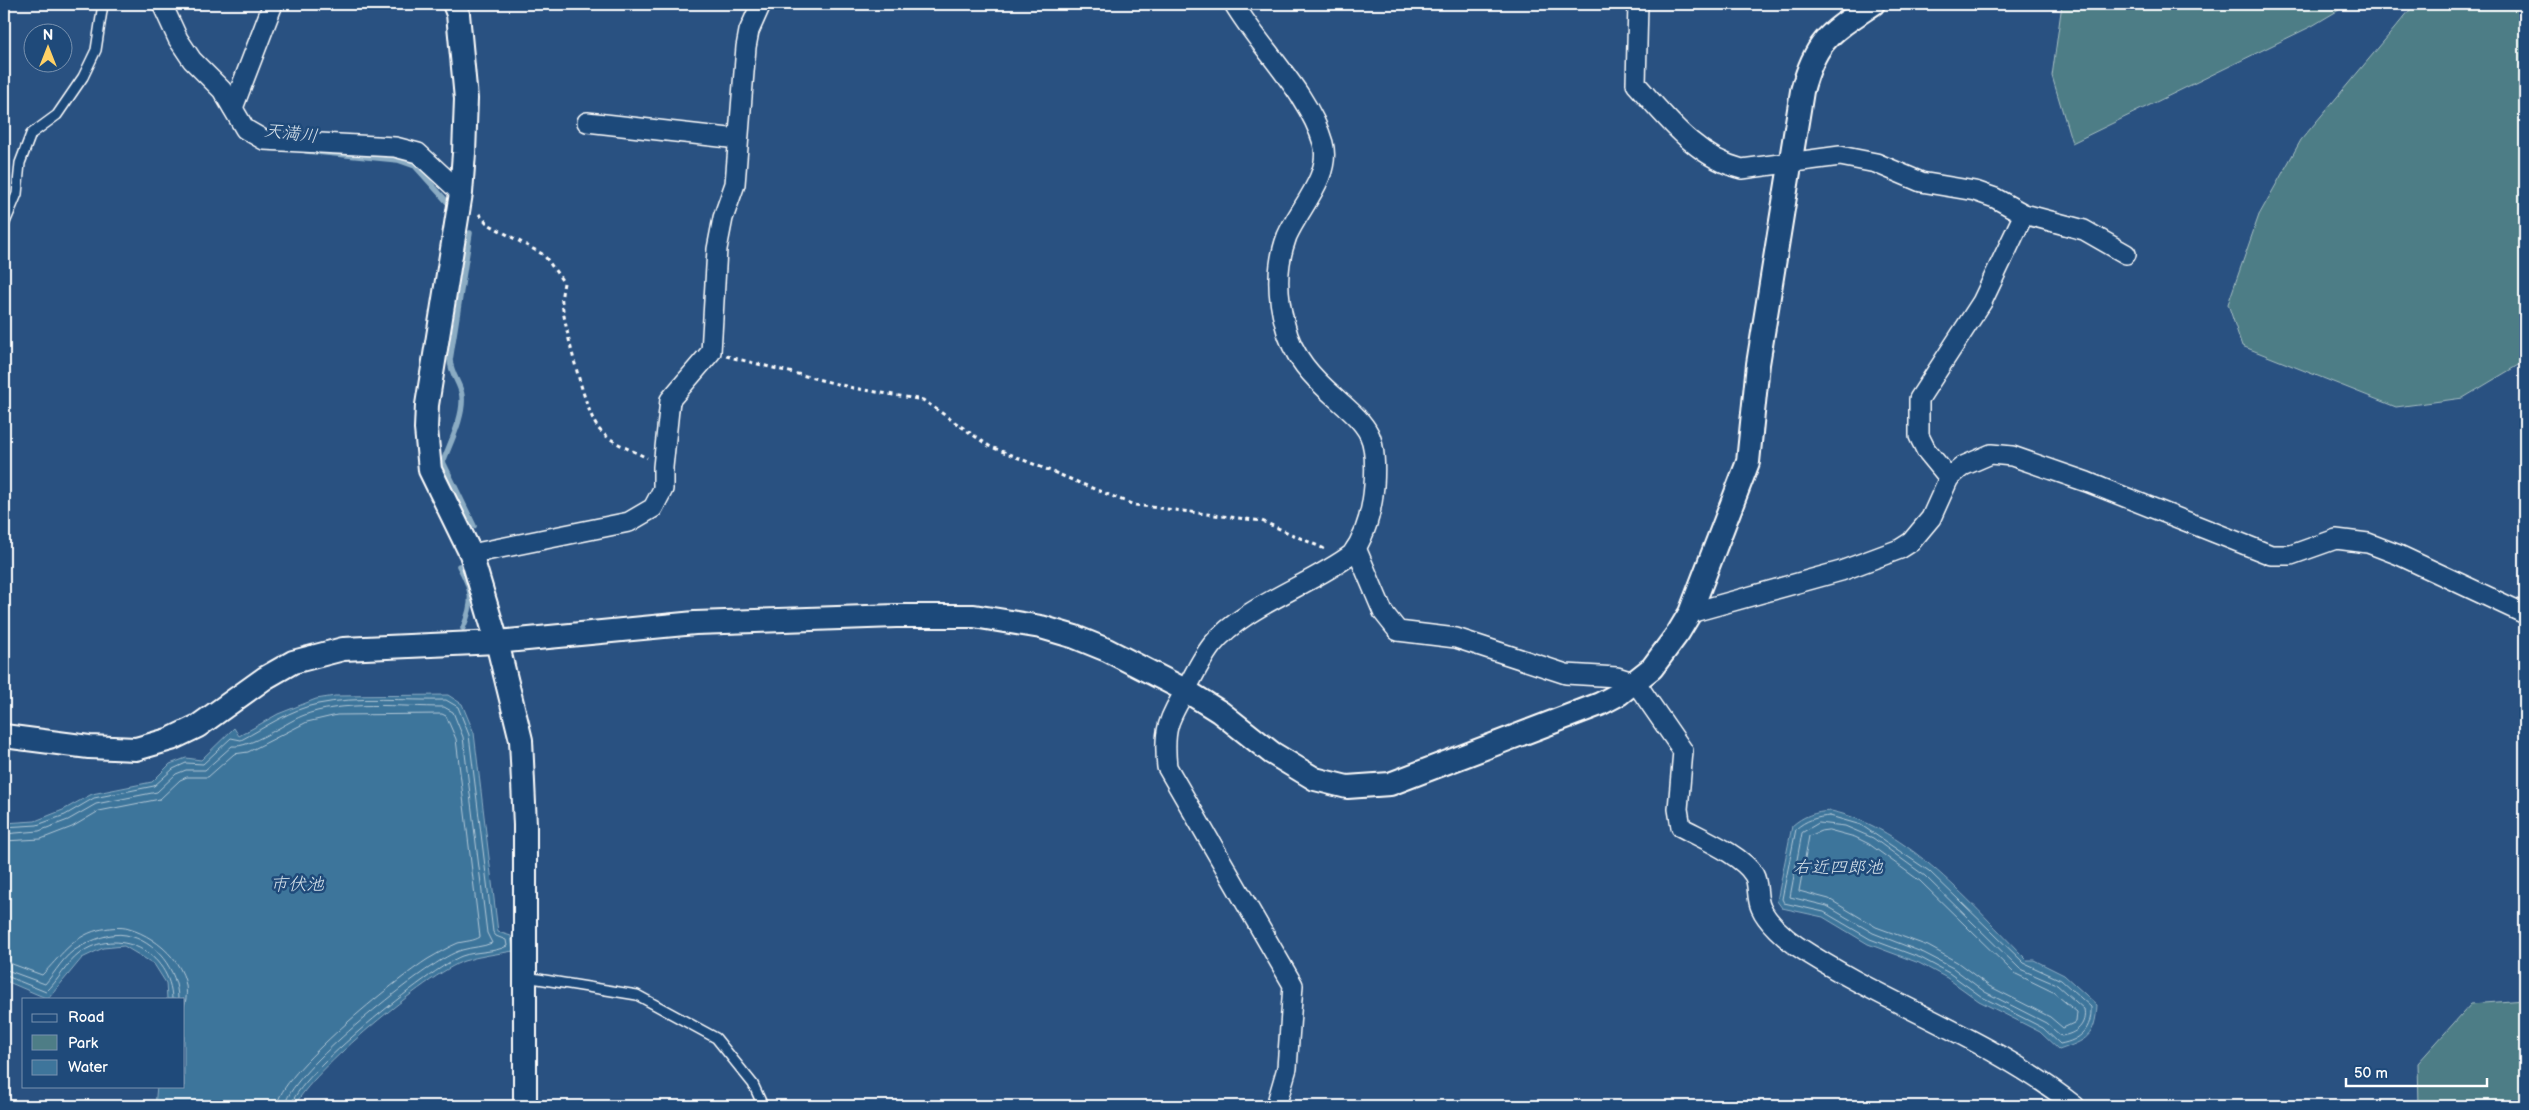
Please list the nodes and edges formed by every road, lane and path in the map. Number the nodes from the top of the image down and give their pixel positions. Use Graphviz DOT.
graph roads {
  1 [pos="103,4"];
  2 [pos="162,4"];
  3 [pos="273,4"];
  4 [pos="454,4"];
  5 [pos="761,4"];
  6 [pos="1234,4"];
  7 [pos="1638,4"];
  8 [pos="1873,4"];
  9 [pos="232,108"];
  10 [pos="587,122"];
  11 [pos="738,139"];
  12 [pos="1790,162"];
  13 [pos="461,193"];
  14 [pos="2024,214"];
  15 [pos="4,225"];
  16 [pos="2126,254"];
  17 [pos="711,352"];
  18 [pos="663,466"];
  19 [pos="1949,478"];
  20 [pos="1351,553"];
  21 [pos="471,554"];
  22 [pos="1690,613"];
  23 [pos="2525,614"];
  24 [pos="497,642"];
  25 [pos="1636,683"];
  26 [pos="1185,690"];
  27 [pos="4,736"];
  28 [pos="526,977"];
  29 [pos="525,1106"];
  30 [pos="763,1106"];
  31 [pos="1276,1106"];
  32 [pos="2075,1106"];
  1 -- 15 [label="lane"];
  2 -- 9 [label="street"];
  3 -- 9 [label="street"];
  4 -- 13 [label="street"];
  5 -- 11 [label="street"];
  6 -- 20 [label="street"];
  7 -- 12 [label="street"];
  8 -- 12 [label="street"];
  9 -- 13 [label="street"];
  10 -- 11 [label="street"];
  11 -- 17 [label="street"];
  12 -- 14 [label="street"];
  12 -- 22 [label="street"];
  13 -- 18 [label="path"];
  13 -- 21 [label="street"];
  14 -- 16 [label="street"];
  14 -- 19 [label="street"];
  17 -- 18 [label="street"];
  17 -- 20 [label="path"];
  18 -- 21 [label="street"];
  19 -- 22 [label="street"];
  19 -- 23 [label="street"];
  20 -- 25 [label="street"];
  20 -- 26 [label="street"];
  21 -- 24 [label="street"];
  22 -- 25 [label="street"];
  24 -- 26 [label="street"];
  24 -- 27 [label="street"];
  24 -- 28 [label="street"];
  25 -- 26 [label="street"];
  25 -- 32 [label="street"];
  26 -- 31 [label="street"];
  28 -- 29 [label="street"];
  28 -- 30 [label="lane"];
}
